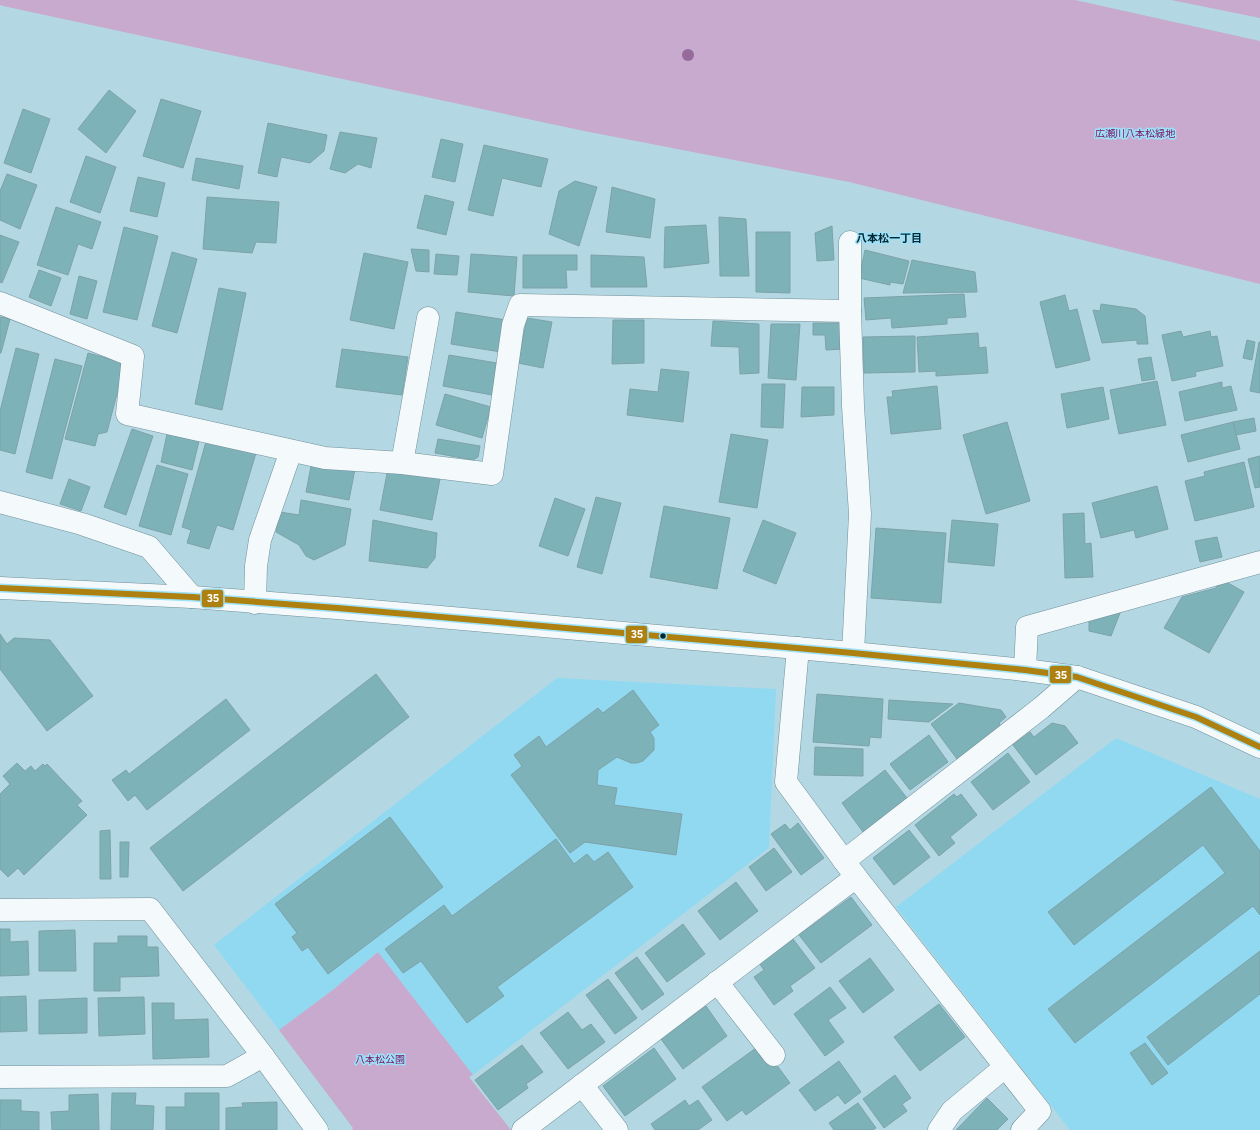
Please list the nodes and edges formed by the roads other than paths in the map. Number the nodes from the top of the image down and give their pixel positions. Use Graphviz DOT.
graph roads {
  1 [pos="850,242"];
  2 [pos="0,303"];
  3 [pos="850,311"];
  4 [pos="428,318"];
  5 [pos="291,451"];
  6 [pos="402,462"];
  7 [pos="0,502"];
  8 [pos="1260,562"];
  9 [pos="0,588"];
  10 [pos="192,597"];
  11 [pos="255,603"];
  12 [pos="798,648"];
  13 [pos="852,653"];
  14 [pos="1025,670"];
  15 [pos="1077,676"];
  16 [pos="1260,747"];
  17 [pos="850,869"];
  18 [pos="0,910"];
  19 [pos="717,982"];
  20 [pos="774,1055"];
  21 [pos="263,1056"];
  22 [pos="1006,1067"];
  23 [pos="0,1077"];
  24 [pos="582,1085"];
  25 [pos="317,1130"];
  26 [pos="523,1130"];
  27 [pos="617,1130"];
  28 [pos="939,1130"];
  29 [pos="1022,1130"];
  1 -- 3 [label="street"];
  2 -- 5 [label="street"];
  3 -- 6 [label="street"];
  3 -- 13 [label="street"];
  4 -- 6 [label="street"];
  5 -- 6 [label="street"];
  5 -- 11 [label="street"];
  7 -- 10 [label="street"];
  8 -- 14 [label="street"];
  9 -- 10 [label="street"];
  10 -- 11 [label="street"];
  11 -- 12 [label="street"];
  12 -- 13 [label="street"];
  12 -- 17 [label="street"];
  13 -- 14 [label="street"];
  14 -- 15 [label="street"];
  15 -- 16 [label="street"];
  15 -- 17 [label="street"];
  17 -- 19 [label="street"];
  17 -- 22 [label="street"];
  18 -- 21 [label="street"];
  19 -- 20 [label="street"];
  19 -- 24 [label="street"];
  21 -- 23 [label="street"];
  21 -- 25 [label="street"];
  22 -- 28 [label="street"];
  22 -- 29 [label="street"];
  24 -- 26 [label="street"];
  24 -- 27 [label="street"];
}
